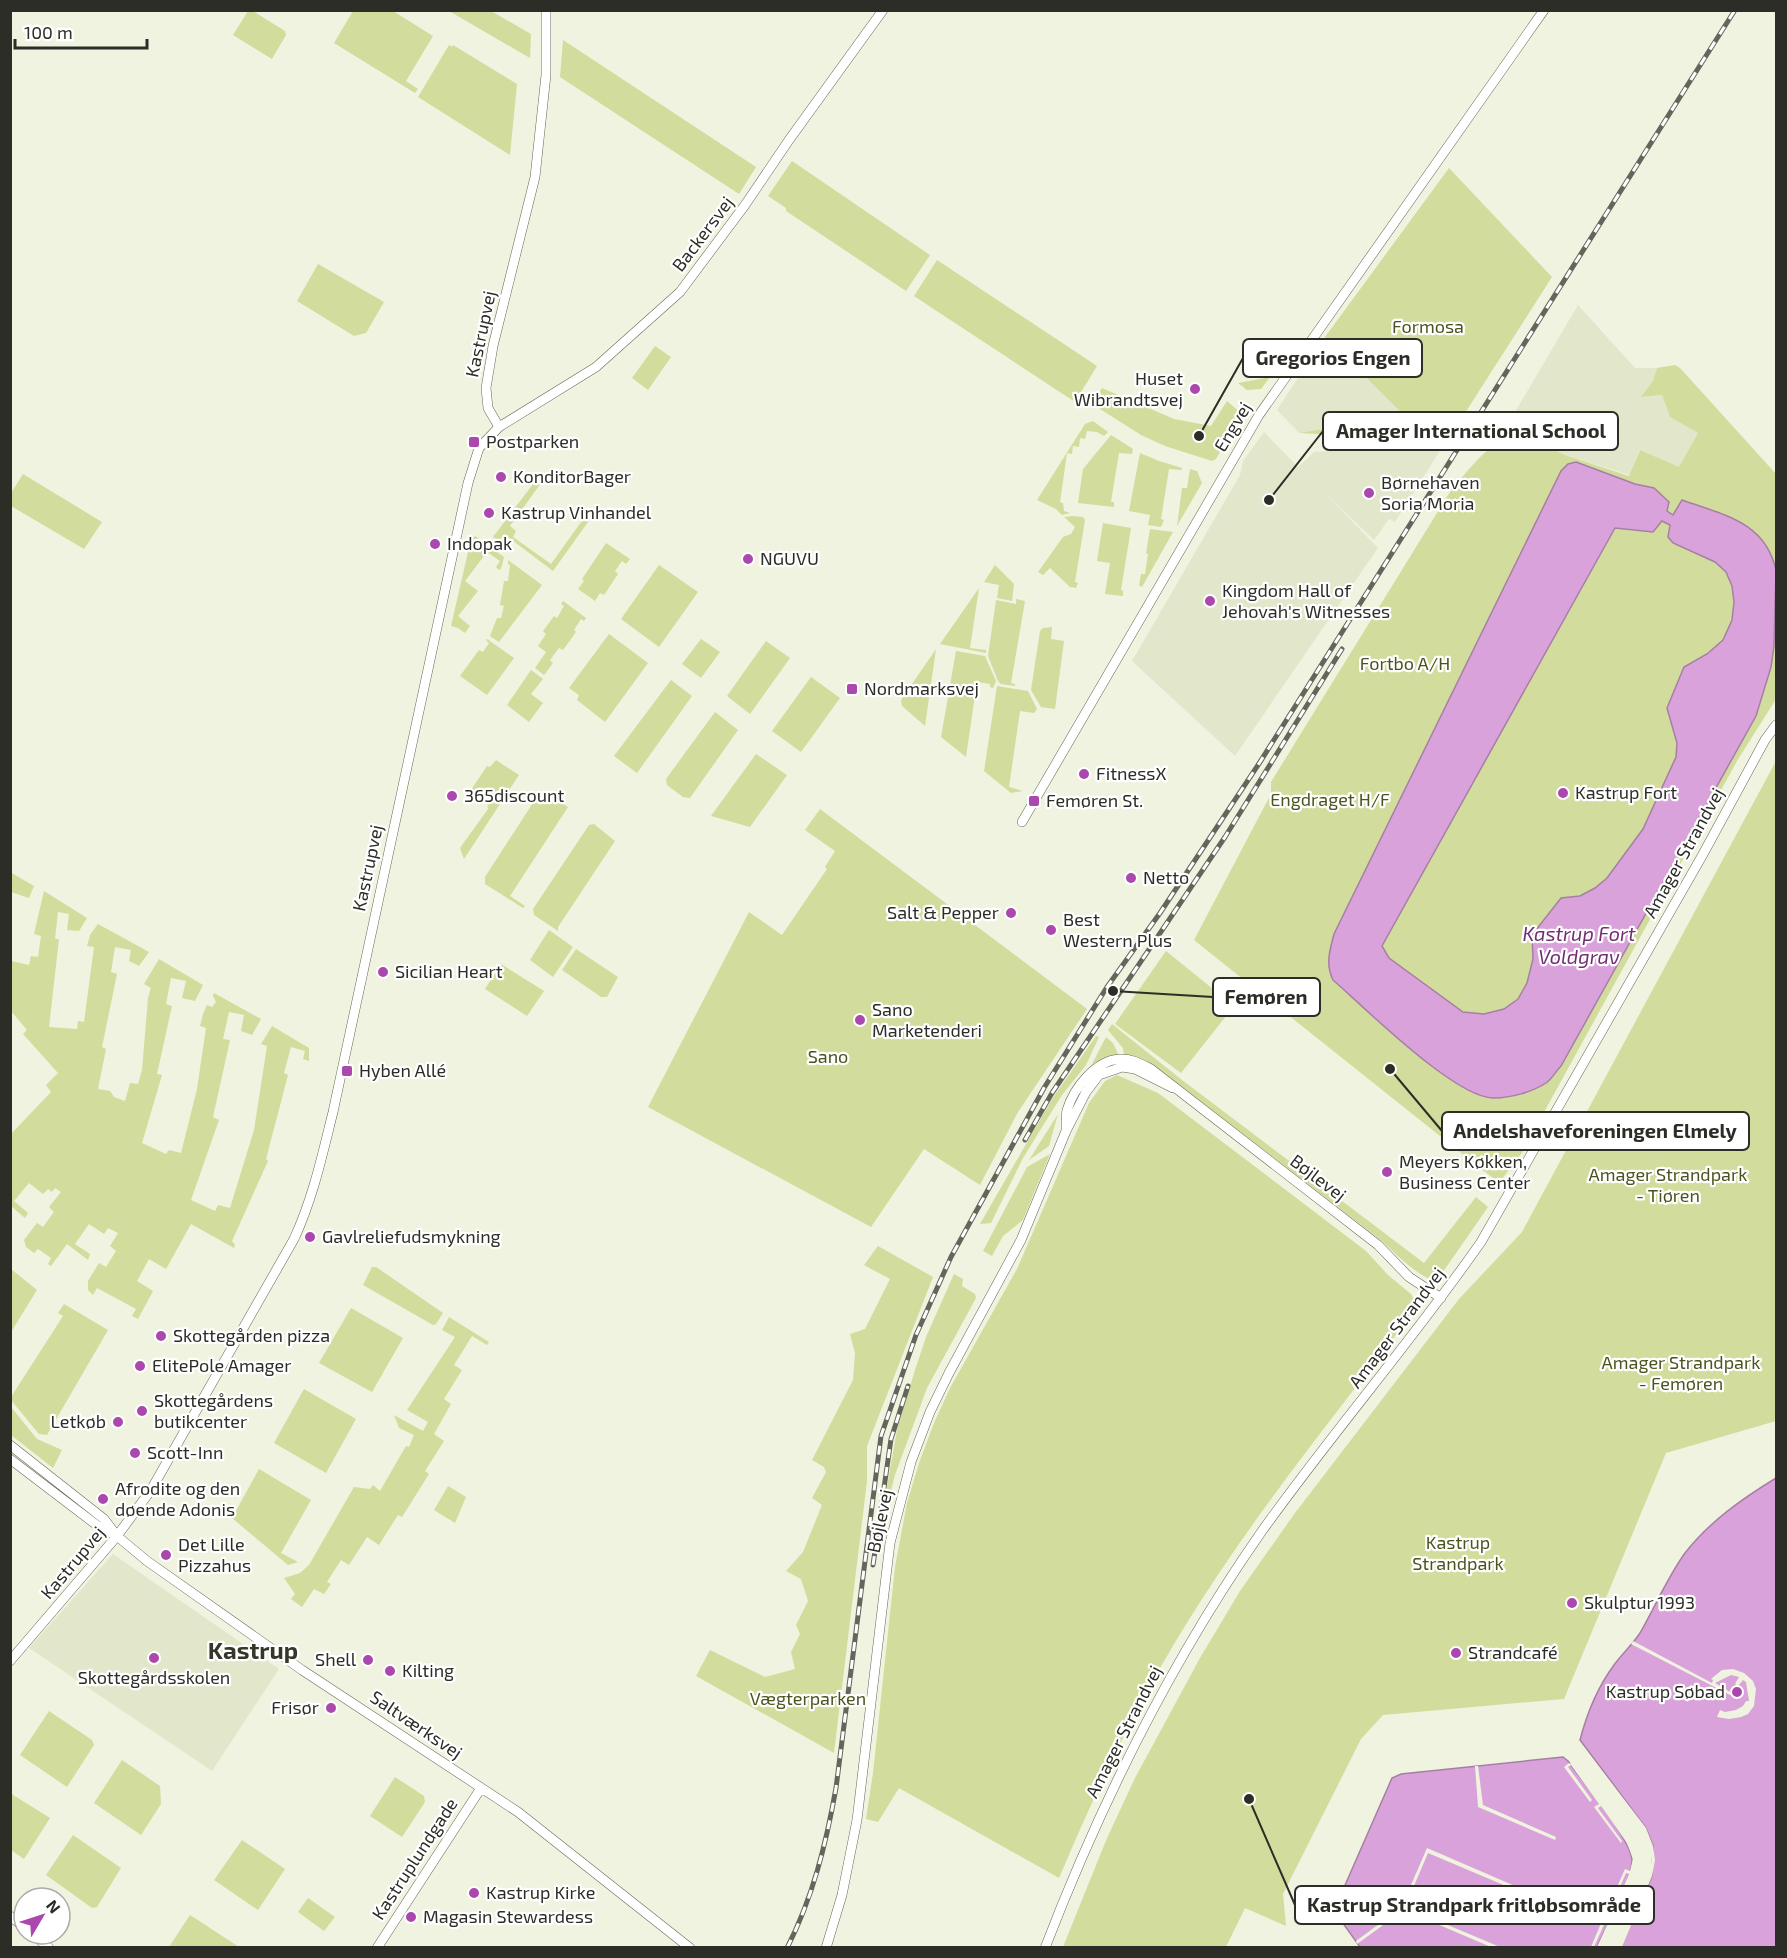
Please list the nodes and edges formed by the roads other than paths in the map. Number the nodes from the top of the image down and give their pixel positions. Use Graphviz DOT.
graph roads {
  1 [pos="546,10"];
  2 [pos="883,10"];
  3 [pos="1545,10"];
  4 [pos="499,427"];
  5 [pos="1776,725"];
  6 [pos="1022,822"];
  7 [pos="1441,1298"];
  8 [pos="10,1445"];
  9 [pos="10,1459"];
  10 [pos="117,1536"];
  11 [pos="10,1661"];
  12 [pos="481,1788"];
  13 [pos="377,1947"];
  14 [pos="690,1947"];
  15 [pos="826,1947"];
  16 [pos="1045,1947"];
  1 -- 4 [label="street, Kastrupvej"];
  2 -- 4 [label="street, Backersvej"];
  3 -- 6 [label="street, Engvej"];
  4 -- 10 [label="street, Kastrupvej"];
  5 -- 7 [label="street, Amager Strandvej"];
  7 -- 15 [label="street, Bøjlevej"];
  7 -- 16 [label="street, Amager Strandvej"];
  8 -- 10 [label="street, Saltværksvej"];
  9 -- 10 [label="street, Saltværksvej"];
  10 -- 11 [label="street, Kastrupvej"];
  10 -- 12 [label="street, Saltværksvej"];
  12 -- 13 [label="street, Kastruplundgade"];
  12 -- 14 [label="street, Saltværksvej"];
}
